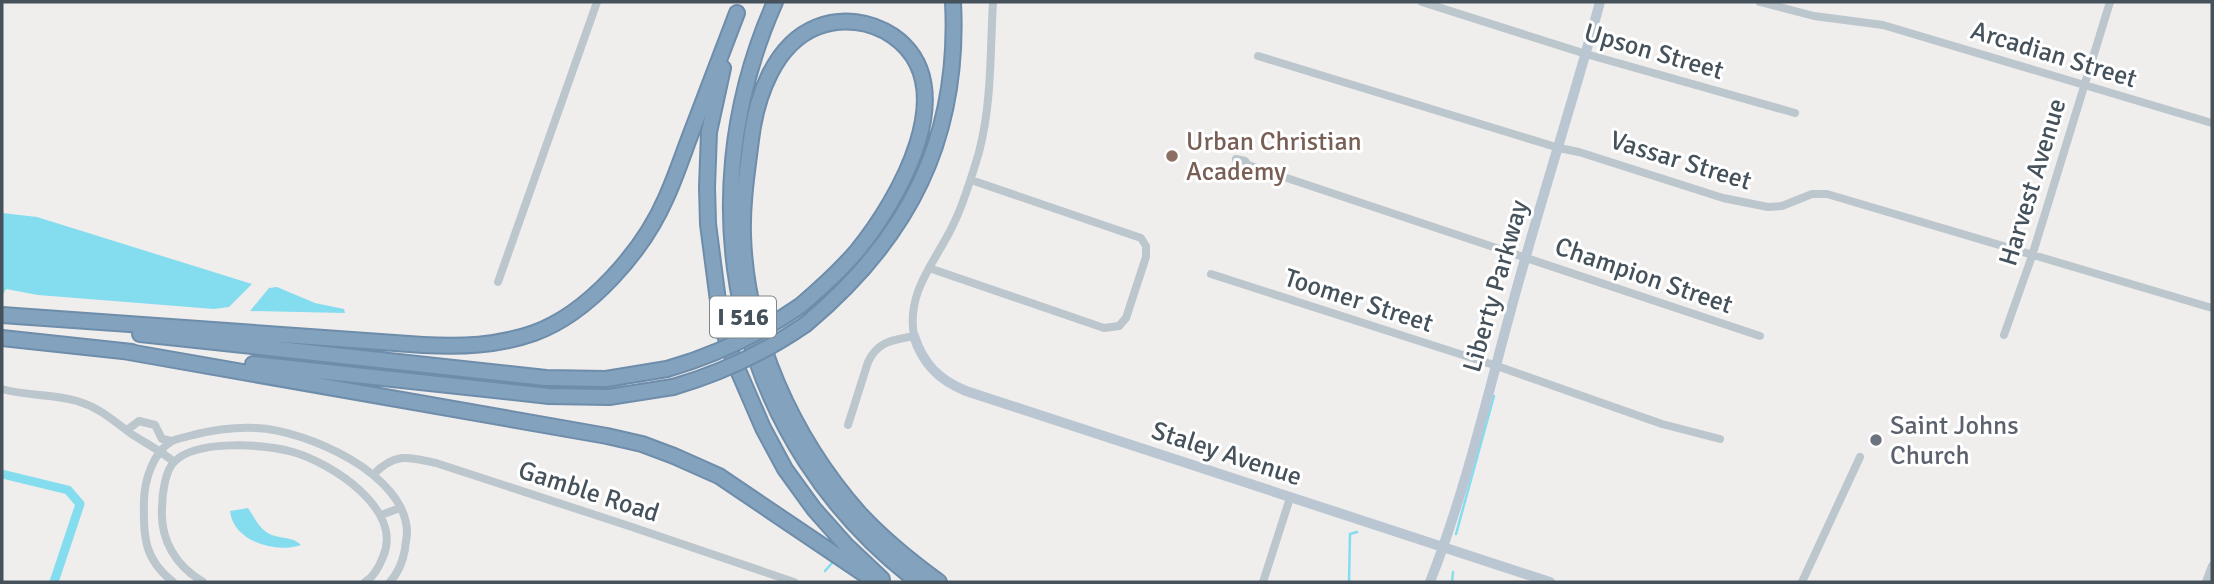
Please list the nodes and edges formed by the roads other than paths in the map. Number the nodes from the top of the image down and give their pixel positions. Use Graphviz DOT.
graph roads {
  1 [pos="597,2"];
  2 [pos="775,2"];
  3 [pos="953,2"];
  4 [pos="993,2"];
  5 [pos="1422,2"];
  6 [pos="1600,2"];
  7 [pos="1760,2"];
  8 [pos="2110,2"];
  9 [pos="739,8"];
  10 [pos="1586,54"];
  11 [pos="1258,56"];
  12 [pos="2084,85"];
  13 [pos="1795,113"];
  14 [pos="2212,123"];
  15 [pos="1559,148"];
  16 [pos="1237,159"];
  17 [pos="971,180"];
  18 [pos="2032,256"];
  19 [pos="1525,257"];
  20 [pos="929,268"];
  21 [pos="1211,274"];
  22 [pos="498,282"];
  23 [pos="2212,309"];
  24 [pos="2,317"];
  25 [pos="2004,335"];
  26 [pos="1760,336"];
  27 [pos="914,337"];
  28 [pos="2,338"];
  29 [pos="124,351"];
  30 [pos="1496,366"];
  31 [pos="2,389"];
  32 [pos="848,425"];
  33 [pos="127,430"];
  34 [pos="285,432"];
  35 [pos="1720,439"];
  36 [pos="172,441"];
  37 [pos="282,450"];
  38 [pos="161,451"];
  39 [pos="1860,457"];
  40 [pos="174,462"];
  41 [pos="374,474"];
  42 [pos="1290,498"];
  43 [pos="400,508"];
  44 [pos="381,514"];
  45 [pos="1444,547"];
  46 [pos="2212,566"];
  47 [pos="173,582"];
  48 [pos="203,582"];
  49 [pos="365,582"];
  50 [pos="390,582"];
  51 [pos="794,582"];
  52 [pos="876,582"];
  53 [pos="886,582"];
  54 [pos="918,582"];
  55 [pos="939,582"];
  56 [pos="1263,582"];
  57 [pos="1430,582"];
  58 [pos="1550,582"];
  59 [pos="1802,582"];
  60 [pos="2206,582"];
  1 -- 22 [label="street"];
  2 -- 54 [label="highway, I 516"];
  3 -- 29 [label="highway, bridge"];
  4 -- 17 [label="street"];
  5 -- 10 [label="street, Upson Street"];
  6 -- 10 [label="street, Liberty Parkway"];
  7 -- 12 [label="street, Arcadian Street"];
  8 -- 12 [label="street, Harvest Avenue"];
  9 -- 24 [label="highway"];
  9 -- 53 [label="highway, I 516"];
  10 -- 13 [label="street, Upson Street"];
  10 -- 15 [label="street, Liberty Parkway"];
  11 -- 15 [label="street, Vassar Street"];
  12 -- 14 [label="street, Arcadian Street"];
  12 -- 18 [label="street, Harvest Avenue"];
  15 -- 18 [label="street, Vassar Street"];
  15 -- 19 [label="street, Liberty Parkway"];
  16 -- 19 [label="street, Champion Street"];
  17 -- 20 [label="street"];
  17 -- 20 [label="street"];
  18 -- 23 [label="street, Vassar Street"];
  18 -- 25 [label="street, Harvest Avenue"];
  19 -- 26 [label="street, Champion Street"];
  19 -- 30 [label="street, Liberty Parkway"];
  20 -- 27 [label="street"];
  21 -- 30 [label="street, Toomer Street"];
  24 -- 55 [label="highway, bridge"];
  27 -- 32 [label="street"];
  27 -- 42 [label="street, Staley Avenue"];
  28 -- 29 [label="highway"];
  29 -- 52 [label="highway"];
  30 -- 35 [label="street, Toomer Street"];
  30 -- 45 [label="street, Liberty Parkway"];
  31 -- 33 [label="street"];
  33 -- 36 [label="street"];
  33 -- 38 [label="street"];
  34 -- 36 [label="street"];
  34 -- 37 [label="street"];
  34 -- 41 [label="street"];
  36 -- 38 [label="street"];
  37 -- 40 [label="street"];
  37 -- 44 [label="street"];
  38 -- 40 [label="street"];
  38 -- 47 [label="street"];
  39 -- 59 [label="street"];
  40 -- 48 [label="street"];
  41 -- 43 [label="street"];
  41 -- 51 [label="street, Gamble Road"];
  42 -- 45 [label="street, Staley Avenue"];
  42 -- 56 [label="street"];
  43 -- 44 [label="street"];
  43 -- 50 [label="street"];
  44 -- 49 [label="street"];
  45 -- 57 [label="street, Liberty Parkway"];
  45 -- 58 [label="street, Staley Avenue"];
  46 -- 60 [label="street"];
}
